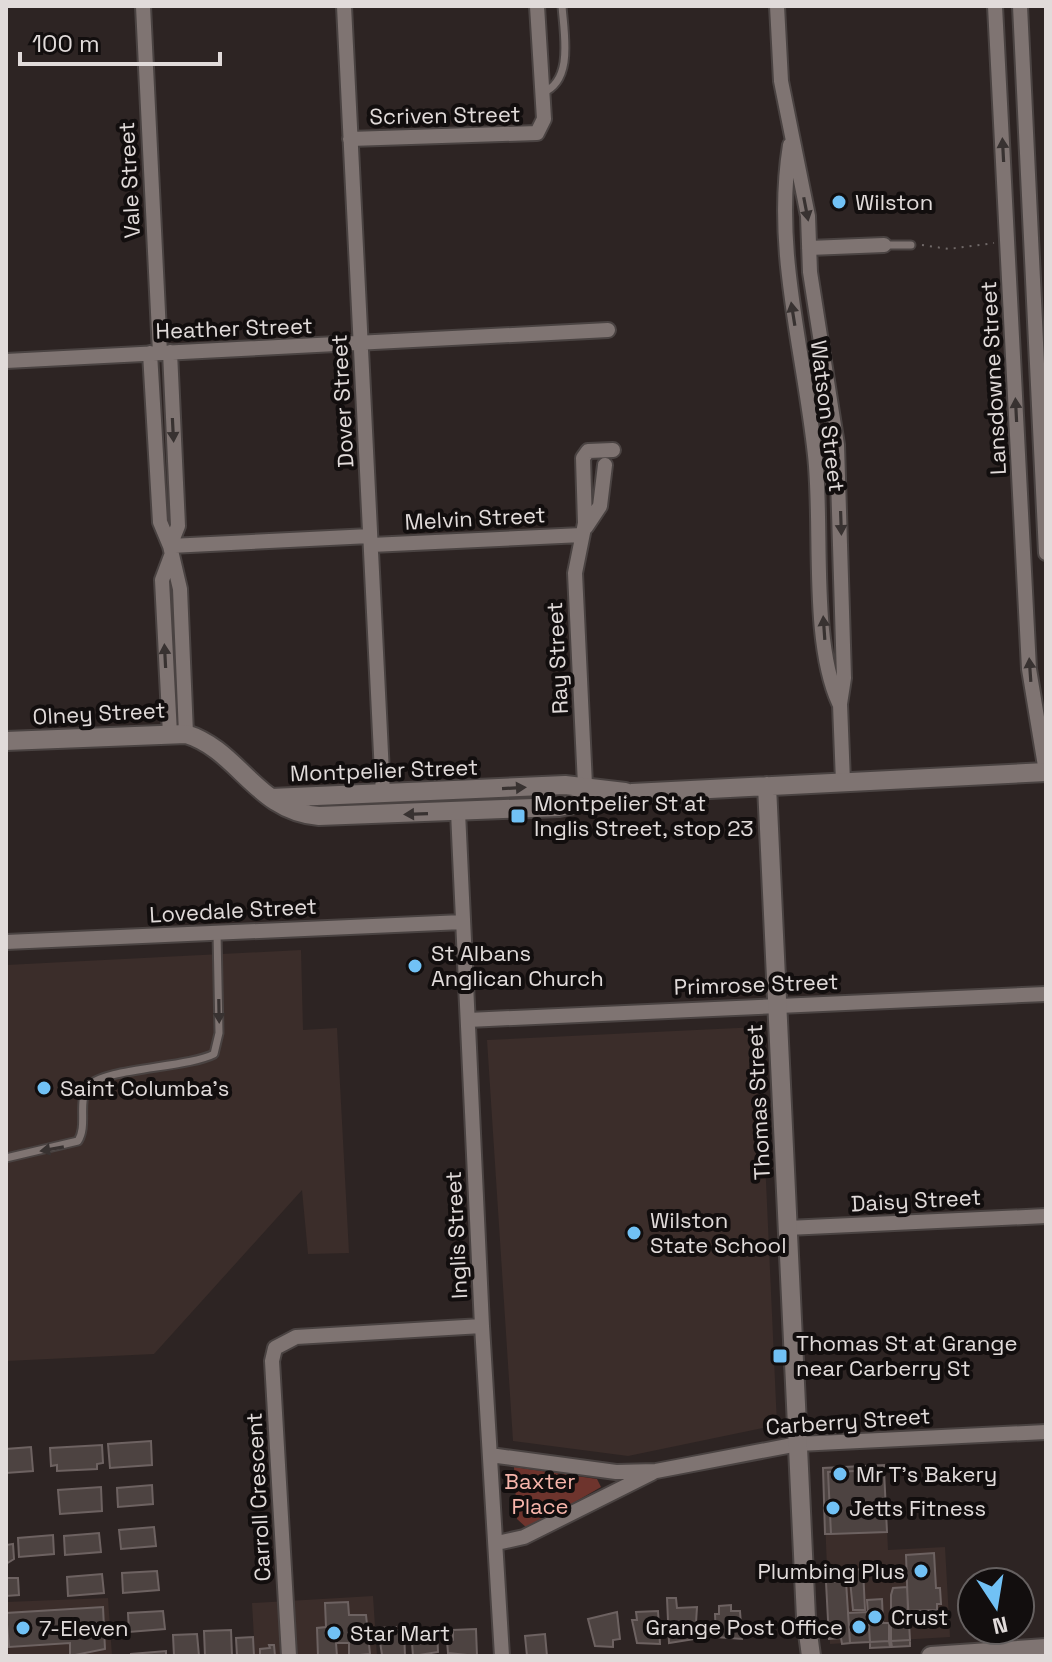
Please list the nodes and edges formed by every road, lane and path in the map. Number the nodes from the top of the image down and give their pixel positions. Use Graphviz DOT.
graph roads {
  1 [pos="143,6"];
  2 [pos="344,6"];
  3 [pos="537,6"];
  4 [pos="562,6"];
  5 [pos="777,6"];
  6 [pos="995,6"];
  7 [pos="1020,6"];
  8 [pos="542,93"];
  9 [pos="791,133"];
  10 [pos="350,139"];
  11 [pos="915,244"];
  12 [pos="884,245"];
  13 [pos="1002,247"];
  14 [pos="809,248"];
  15 [pos="608,330"];
  16 [pos="361,344"];
  17 [pos="160,353"];
  18 [pos="6,361"];
  19 [pos="613,450"];
  20 [pos="605,465"];
  21 [pos="583,533"];
  22 [pos="370,541"];
  23 [pos="170,551"];
  24 [pos="1046,553"];
  25 [pos="840,704"];
  26 [pos="178,734"];
  27 [pos="6,741"];
  28 [pos="1045,744"];
  29 [pos="1046,772"];
  30 [pos="843,782"];
  31 [pos="585,785"];
  32 [pos="767,786"];
  33 [pos="632,793"];
  34 [pos="383,794"];
  35 [pos="268,798"];
  36 [pos="458,812"];
  37 [pos="463,922"];
  38 [pos="217,933"];
  39 [pos="6,942"];
  40 [pos="1046,994"];
  41 [pos="777,1005"];
  42 [pos="468,1020"];
  43 [pos="6,1158"];
  44 [pos="1046,1216"];
  45 [pos="787,1228"];
  46 [pos="482,1326"];
  47 [pos="1046,1432"];
  48 [pos="798,1444"];
  49 [pos="490,1455"];
  50 [pos="604,1471"];
  51 [pos="656,1471"];
  52 [pos="608,1495"];
  53 [pos="497,1543"];
  54 [pos="1046,1648"];
  55 [pos="289,1656"];
  56 [pos="502,1656"];
  57 [pos="811,1656"];
  58 [pos="931,1656"];
  1 -- 17 [label="street, Vale Street"];
  2 -- 10 [label="street, Dover Street"];
  3 -- 8 [label="street"];
  4 -- 8 [label="lane"];
  5 -- 9 [label="street, Watson Street"];
  28 -- 6 [label="street, Lansdowne Street, one-way"];
  7 -- 24 [label="street, Lansdowne Street"];
  8 -- 10 [label="street, Scriven Street"];
  9 -- 14 [label="street, Watson Street, one-way"];
  25 -- 9 [label="street, Watson Street, one-way"];
  10 -- 16 [label="street, Dover Street"];
  11 -- 12 [label="lane"];
  11 -- 13 [label="path"];
  12 -- 14 [label="street"];
  14 -- 25 [label="street, Watson Street, one-way"];
  15 -- 16 [label="street, Heather Street"];
  16 -- 17 [label="street, Heather Street"];
  16 -- 22 [label="street, Dover Street"];
  17 -- 18 [label="street, Heather Street"];
  17 -- 23 [label="street, Vale Street"];
  19 -- 21 [label="street, Ray Street"];
  20 -- 21 [label="street, Ray Street"];
  21 -- 22 [label="street, Melvin Street"];
  21 -- 31 [label="street, Ray Street"];
  22 -- 23 [label="street, Melvin Street"];
  22 -- 34 [label="street, Dover Street"];
  23 -- 26 [label="street, Vale Street"];
  25 -- 30 [label="street, Watson Street"];
  26 -- 27 [label="street, Olney Street"];
  26 -- 35 [label="street, Olney Street"];
  28 -- 29 [label="street, Lansdowne Street"];
  29 -- 30 [label="street, Montpelier Street"];
  30 -- 32 [label="street, Montpelier Street"];
  31 -- 33 [label="street, Montpelier Street"];
  34 -- 31 [label="street, Montpelier Street, one-way"];
  32 -- 33 [label="street, Montpelier Street"];
  32 -- 41 [label="street, Thomas Street"];
  33 -- 36 [label="street, Montpelier Street"];
  34 -- 35 [label="street, Montpelier Street"];
  36 -- 35 [label="street, Montpelier Street, one-way"];
  36 -- 37 [label="street, Inglis Street"];
  37 -- 38 [label="street, Lovedale Street"];
  37 -- 42 [label="street, Inglis Street"];
  38 -- 39 [label="street, Lovedale Street"];
  38 -- 43 [label="lane, one-way"];
  40 -- 41 [label="street, Primrose Street"];
  41 -- 42 [label="street, Primrose Street"];
  41 -- 45 [label="street, Thomas Street"];
  42 -- 46 [label="street, Inglis Street"];
  44 -- 45 [label="street, Daisy Street"];
  45 -- 48 [label="street, Thomas Street"];
  46 -- 49 [label="street, Inglis Street"];
  46 -- 55 [label="street, Carroll Crescent"];
  47 -- 48 [label="street, Carberry Street"];
  48 -- 51 [label="street, Carberry Street"];
  48 -- 57 [label="street, Thomas Street"];
  49 -- 50 [label="street, Carberry Street"];
  49 -- 53 [label="street, Inglis Street"];
  50 -- 51 [label="street, Carberry Street"];
  50 -- 52 [label="street"];
  51 -- 52 [label="street, Carberry Street"];
  52 -- 53 [label="street, Carberry Street"];
  53 -- 56 [label="street, Inglis Street"];
  54 -- 58 [label="street"];
}
